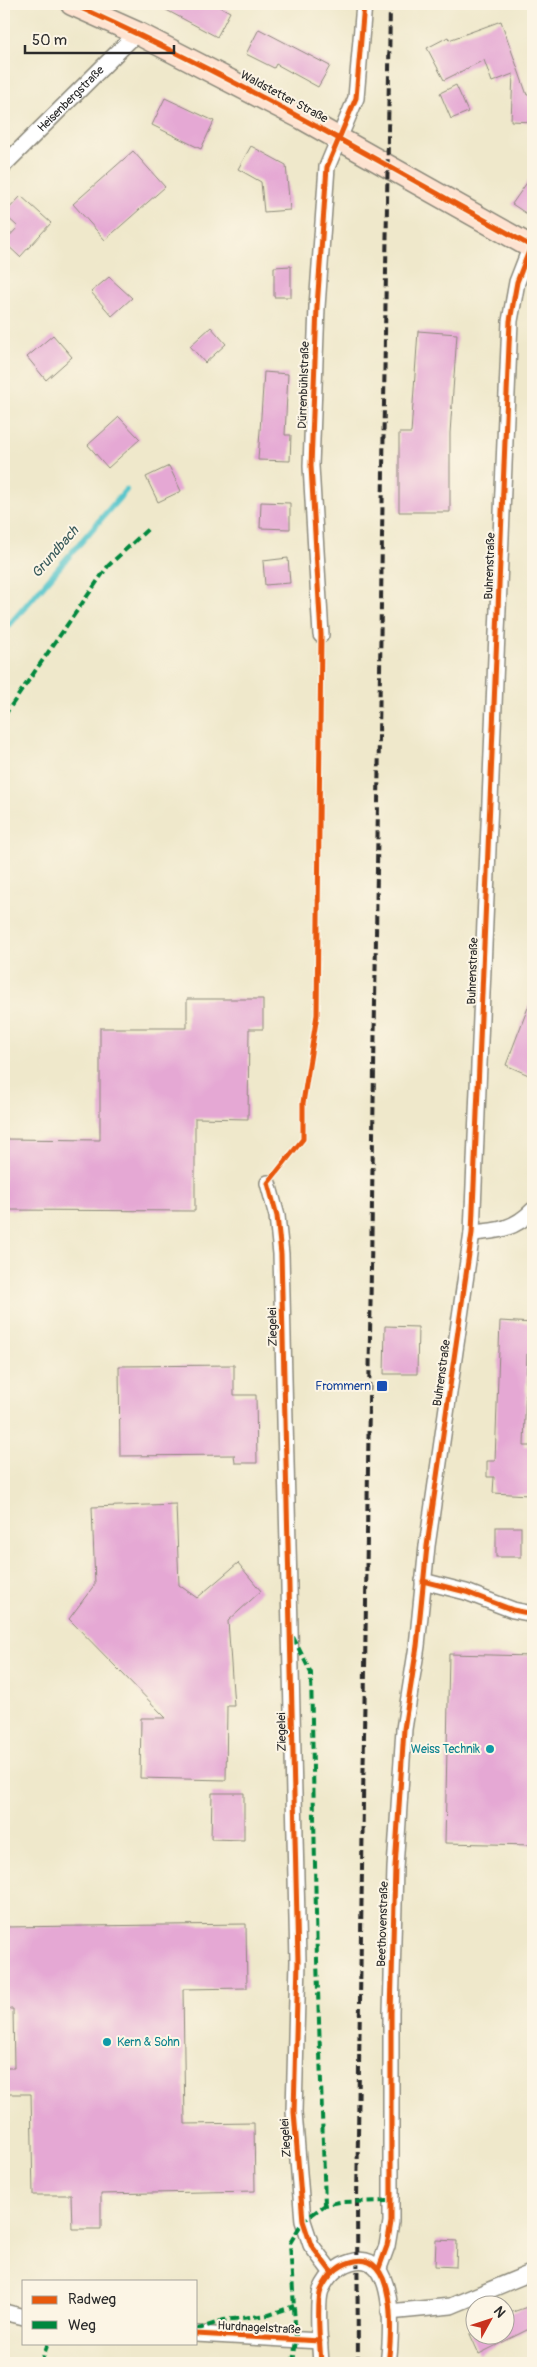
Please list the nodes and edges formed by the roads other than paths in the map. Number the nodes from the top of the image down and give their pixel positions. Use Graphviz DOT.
graph roads {
  1 [pos="72,4"];
  2 [pos="364,4"];
  3 [pos="136,32"];
  4 [pos="340,139"];
  5 [pos="4,165"];
  6 [pos="532,247"];
  7 [pos="321,635"];
  8 [pos="268,1183"];
  9 [pos="533,1210"];
  10 [pos="472,1233"];
  11 [pos="423,1581"];
  12 [pos="533,1614"];
  13 [pos="379,2268"];
  14 [pos="533,2272"];
  15 [pos="332,2273"];
  16 [pos="4,2312"];
  17 [pos="389,2312"];
  18 [pos="22,2316"];
  19 [pos="198,2334"];
  20 [pos="320,2341"];
  21 [pos="321,2363"];
  22 [pos="388,2363"];
  1 -- 3 [label="street, Waldstetter Straße"];
  2 -- 4 [label="street, Dürrenbühlstraße"];
  3 -- 4 [label="street, Waldstetter Straße"];
  3 -- 5 [label="street, Heisenbergstraße"];
  4 -- 6 [label="street, Waldstetter Straße"];
  4 -- 7 [label="street, Dürrenbühlstraße"];
  6 -- 10 [label="street, Buhrenstraße"];
  8 -- 15 [label="street, Ziegelei"];
  9 -- 10 [label="street"];
  10 -- 11 [label="street, Buhrenstraße"];
  11 -- 12 [label="street"];
  11 -- 13 [label="street, Beethovenstraße"];
  13 -- 15 [label="street"];
  13 -- 17 [label="street"];
  14 -- 17 [label="street"];
  15 -- 20 [label="street"];
  16 -- 18 [label="street"];
  17 -- 22 [label="street"];
  19 -- 20 [label="street, Hurdnagelstraße"];
  20 -- 21 [label="street"];
}
